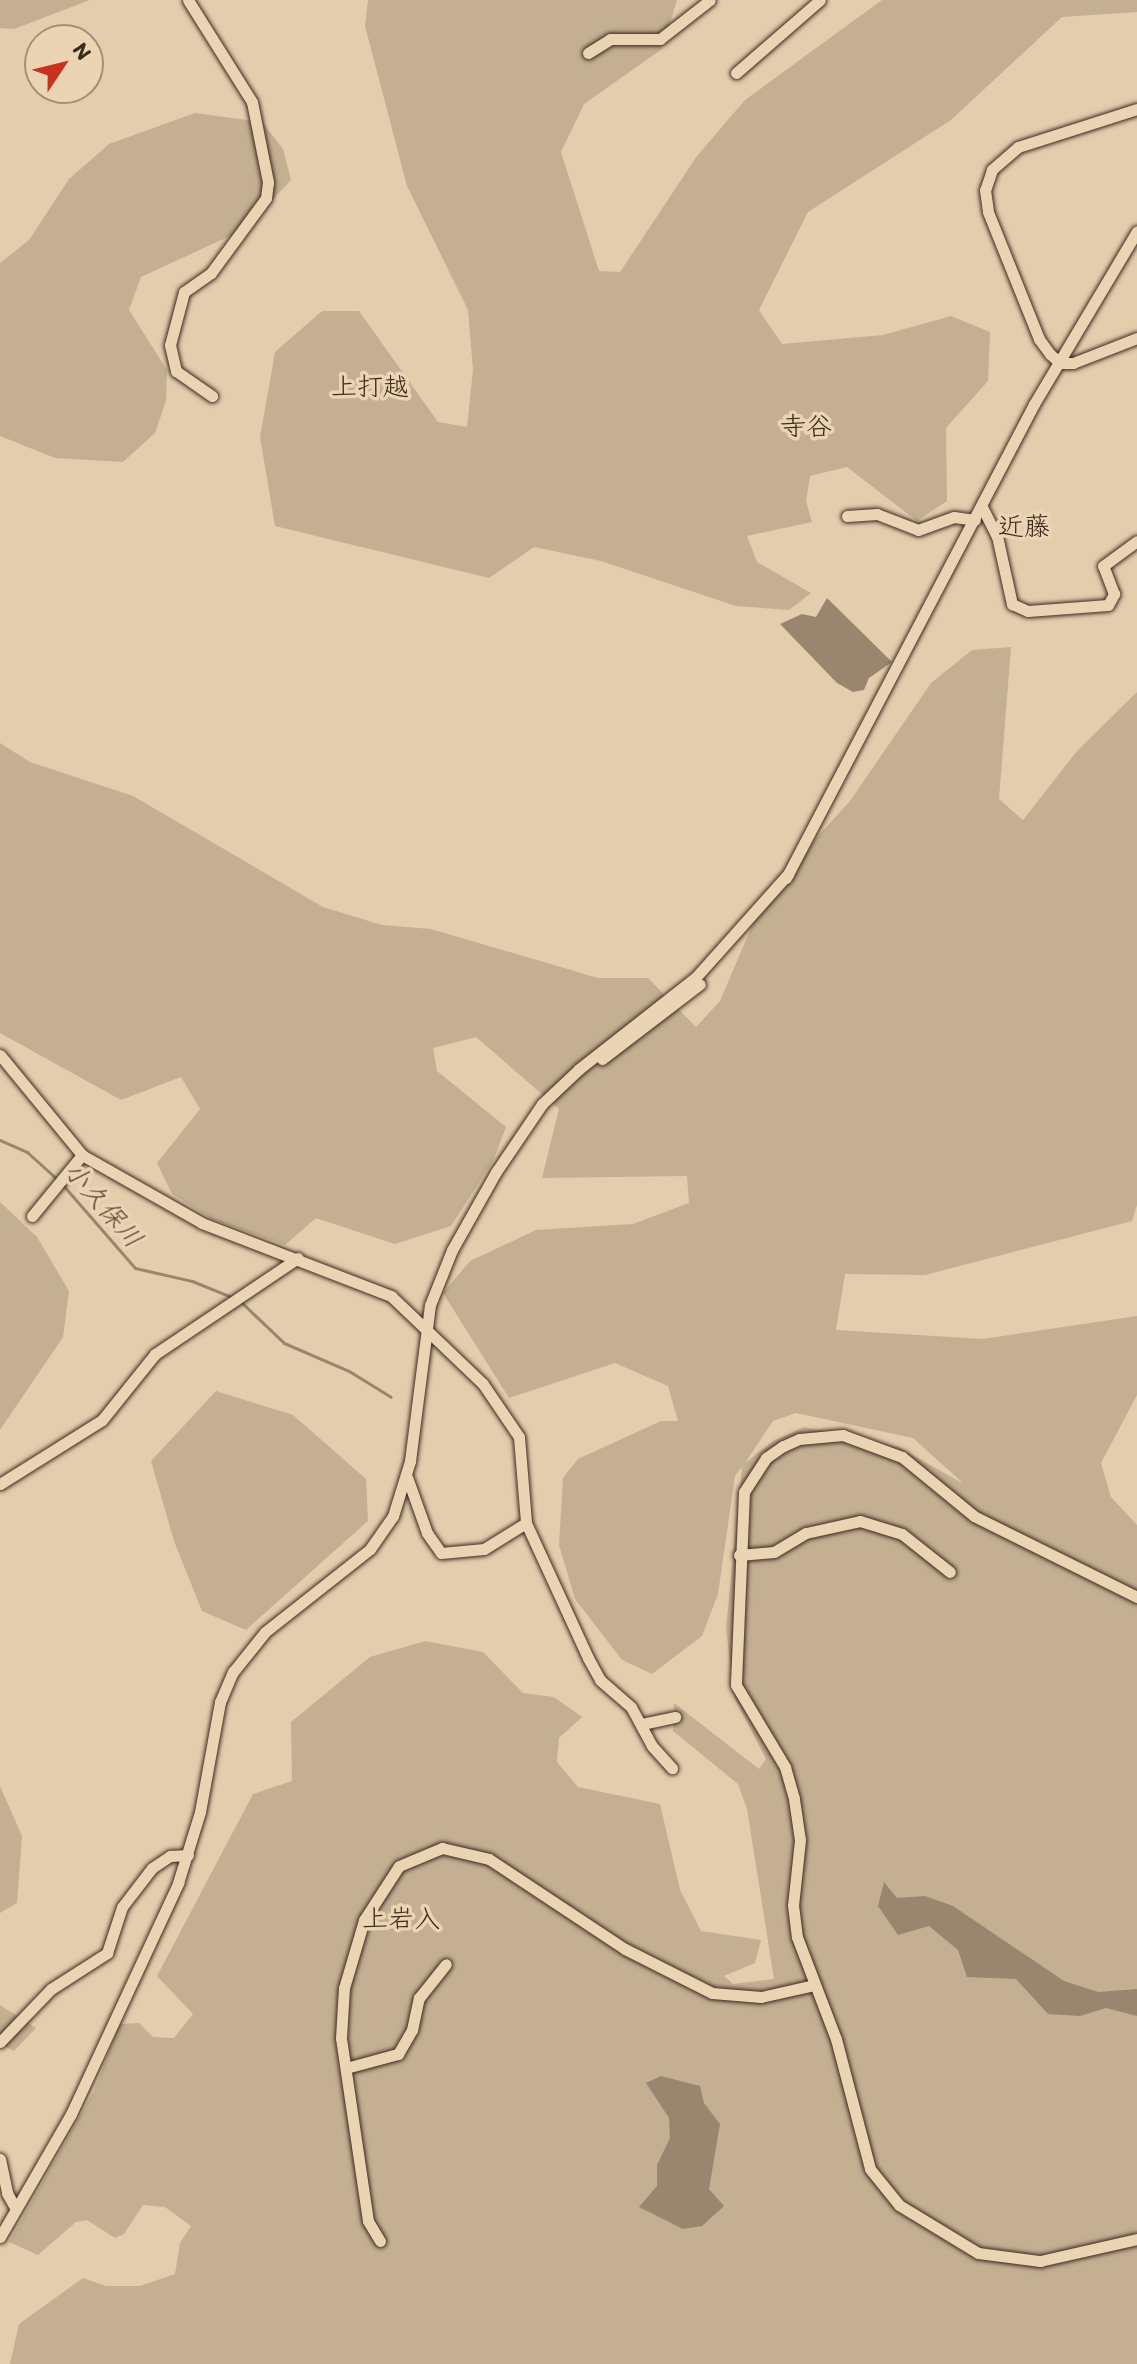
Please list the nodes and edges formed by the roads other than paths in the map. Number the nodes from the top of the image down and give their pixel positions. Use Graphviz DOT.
graph roads {
  1 [pos="188,0"];
  2 [pos="710,0"];
  3 [pos="820,0"];
  4 [pos="588,53"];
  5 [pos="736,73"];
  6 [pos="1137,109"];
  7 [pos="1137,231"];
  8 [pos="1137,338"];
  9 [pos="1060,363"];
  10 [pos="212,396"];
  11 [pos="982,507"];
  12 [pos="847,516"];
  13 [pos="975,520"];
  14 [pos="1137,541"];
  15 [pos="0,1055"];
  16 [pos="82,1155"];
  17 [pos="32,1216"];
  18 [pos="298,1258"];
  19 [pos="426,1323"];
  20 [pos="407,1477"];
  21 [pos="0,1484"];
  22 [pos="526,1523"];
  23 [pos="739,1555"];
  24 [pos="950,1572"];
  25 [pos="1137,1597"];
  26 [pos="675,1717"];
  27 [pos="642,1724"];
  28 [pos="672,1768"];
  29 [pos="188,1855"];
  30 [pos="446,1964"];
  31 [pos="814,1985"];
  32 [pos="0,2042"];
  33 [pos="346,2068"];
  34 [pos="0,2159"];
  35 [pos="16,2209"];
  36 [pos="0,2237"];
  37 [pos="1137,2239"];
  38 [pos="380,2241"];
  1 -- 10 [label="street"];
  2 -- 4 [label="street"];
  3 -- 5 [label="street"];
  6 -- 9 [label="street"];
  7 -- 9 [label="street"];
  8 -- 9 [label="street"];
  9 -- 11 [label="street"];
  11 -- 13 [label="street"];
  11 -- 14 [label="street"];
  12 -- 13 [label="street"];
  13 -- 19 [label="street"];
  15 -- 16 [label="street"];
  16 -- 17 [label="street"];
  16 -- 18 [label="street"];
  18 -- 19 [label="street"];
  18 -- 21 [label="street"];
  19 -- 20 [label="street"];
  19 -- 22 [label="street"];
  20 -- 22 [label="street"];
  20 -- 29 [label="street"];
  22 -- 27 [label="street"];
  23 -- 24 [label="street"];
  23 -- 25 [label="street"];
  23 -- 31 [label="street"];
  26 -- 27 [label="street"];
  27 -- 28 [label="street"];
  29 -- 32 [label="street"];
  29 -- 35 [label="street"];
  30 -- 33 [label="street"];
  31 -- 33 [label="street"];
  31 -- 37 [label="street"];
  33 -- 38 [label="street"];
  34 -- 35 [label="street"];
  35 -- 36 [label="street"];
}
